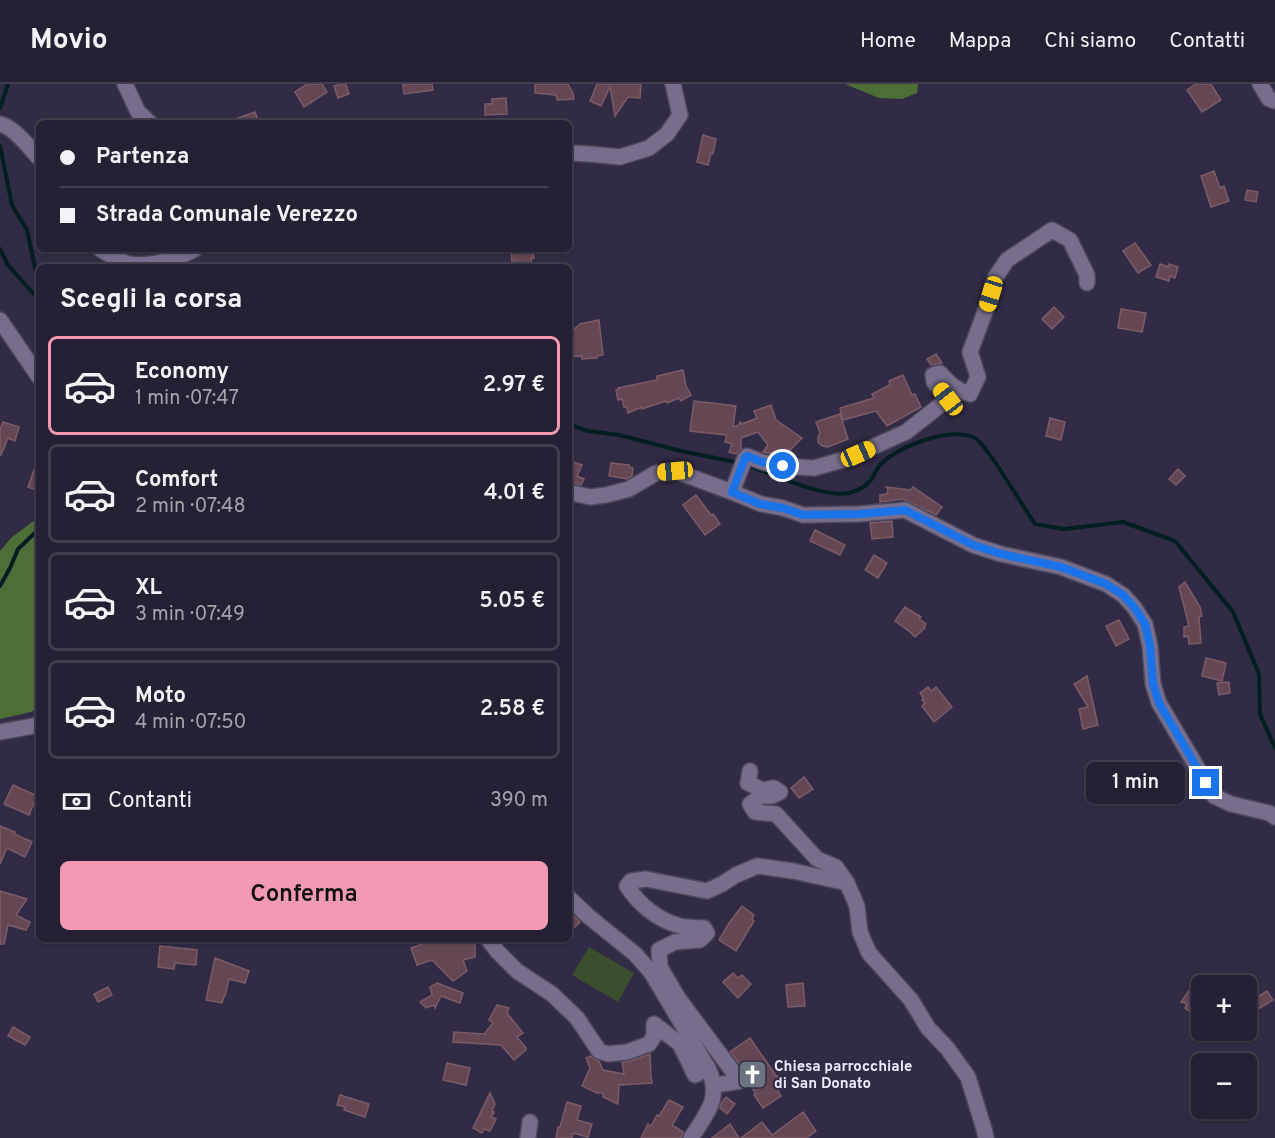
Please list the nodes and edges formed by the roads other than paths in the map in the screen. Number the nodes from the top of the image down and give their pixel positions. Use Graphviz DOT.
graph roads {
  1 [pos="125,84"];
  2 [pos="673,84"];
  3 [pos="1260,84"];
  4 [pos="1275,101"];
  5 [pos="147,120"];
  6 [pos="3,124"];
  7 [pos="572,153"];
  8 [pos="36,155"];
  9 [pos="106,252"];
  10 [pos="189,252"];
  11 [pos="128,264"];
  12 [pos="128,264"];
  13 [pos="153,264"];
  14 [pos="153,264"];
  15 [pos="1087,283"];
  16 [pos="0,320"];
  17 [pos="36,373"];
  18 [pos="732,492"];
  19 [pos="572,493"];
  20 [pos="36,726"];
  21 [pos="0,732"];
  22 [pos="750,771"];
  23 [pos="1275,817"];
  24 [pos="847,883"];
  25 [pos="572,901"];
  26 [pos="490,942"];
  27 [pos="672,999"];
  28 [pos="708,1068"];
  29 [pos="722,1084"];
  30 [pos="531,1122"];
  31 [pos="528,1138"];
  32 [pos="691,1138"];
  33 [pos="986,1138"];
  1 -- 5 [label="street"];
  2 -- 7 [label="street"];
  3 -- 4 [label="street"];
  6 -- 8 [label="street"];
  9 -- 11 [label="street"];
  10 -- 14 [label="street"];
  12 -- 13 [label="street"];
  15 -- 18 [label="street"];
  16 -- 17 [label="street"];
  18 -- 19 [label="street"];
  18 -- 23 [label="street"];
  20 -- 21 [label="street"];
  22 -- 24 [label="street"];
  24 -- 27 [label="street"];
  24 -- 33 [label="street"];
  25 -- 27 [label="street"];
  26 -- 28 [label="street"];
  27 -- 28 [label="street"];
  27 -- 29 [label="street"];
  28 -- 32 [label="street"];
  30 -- 31 [label="street"];
}
